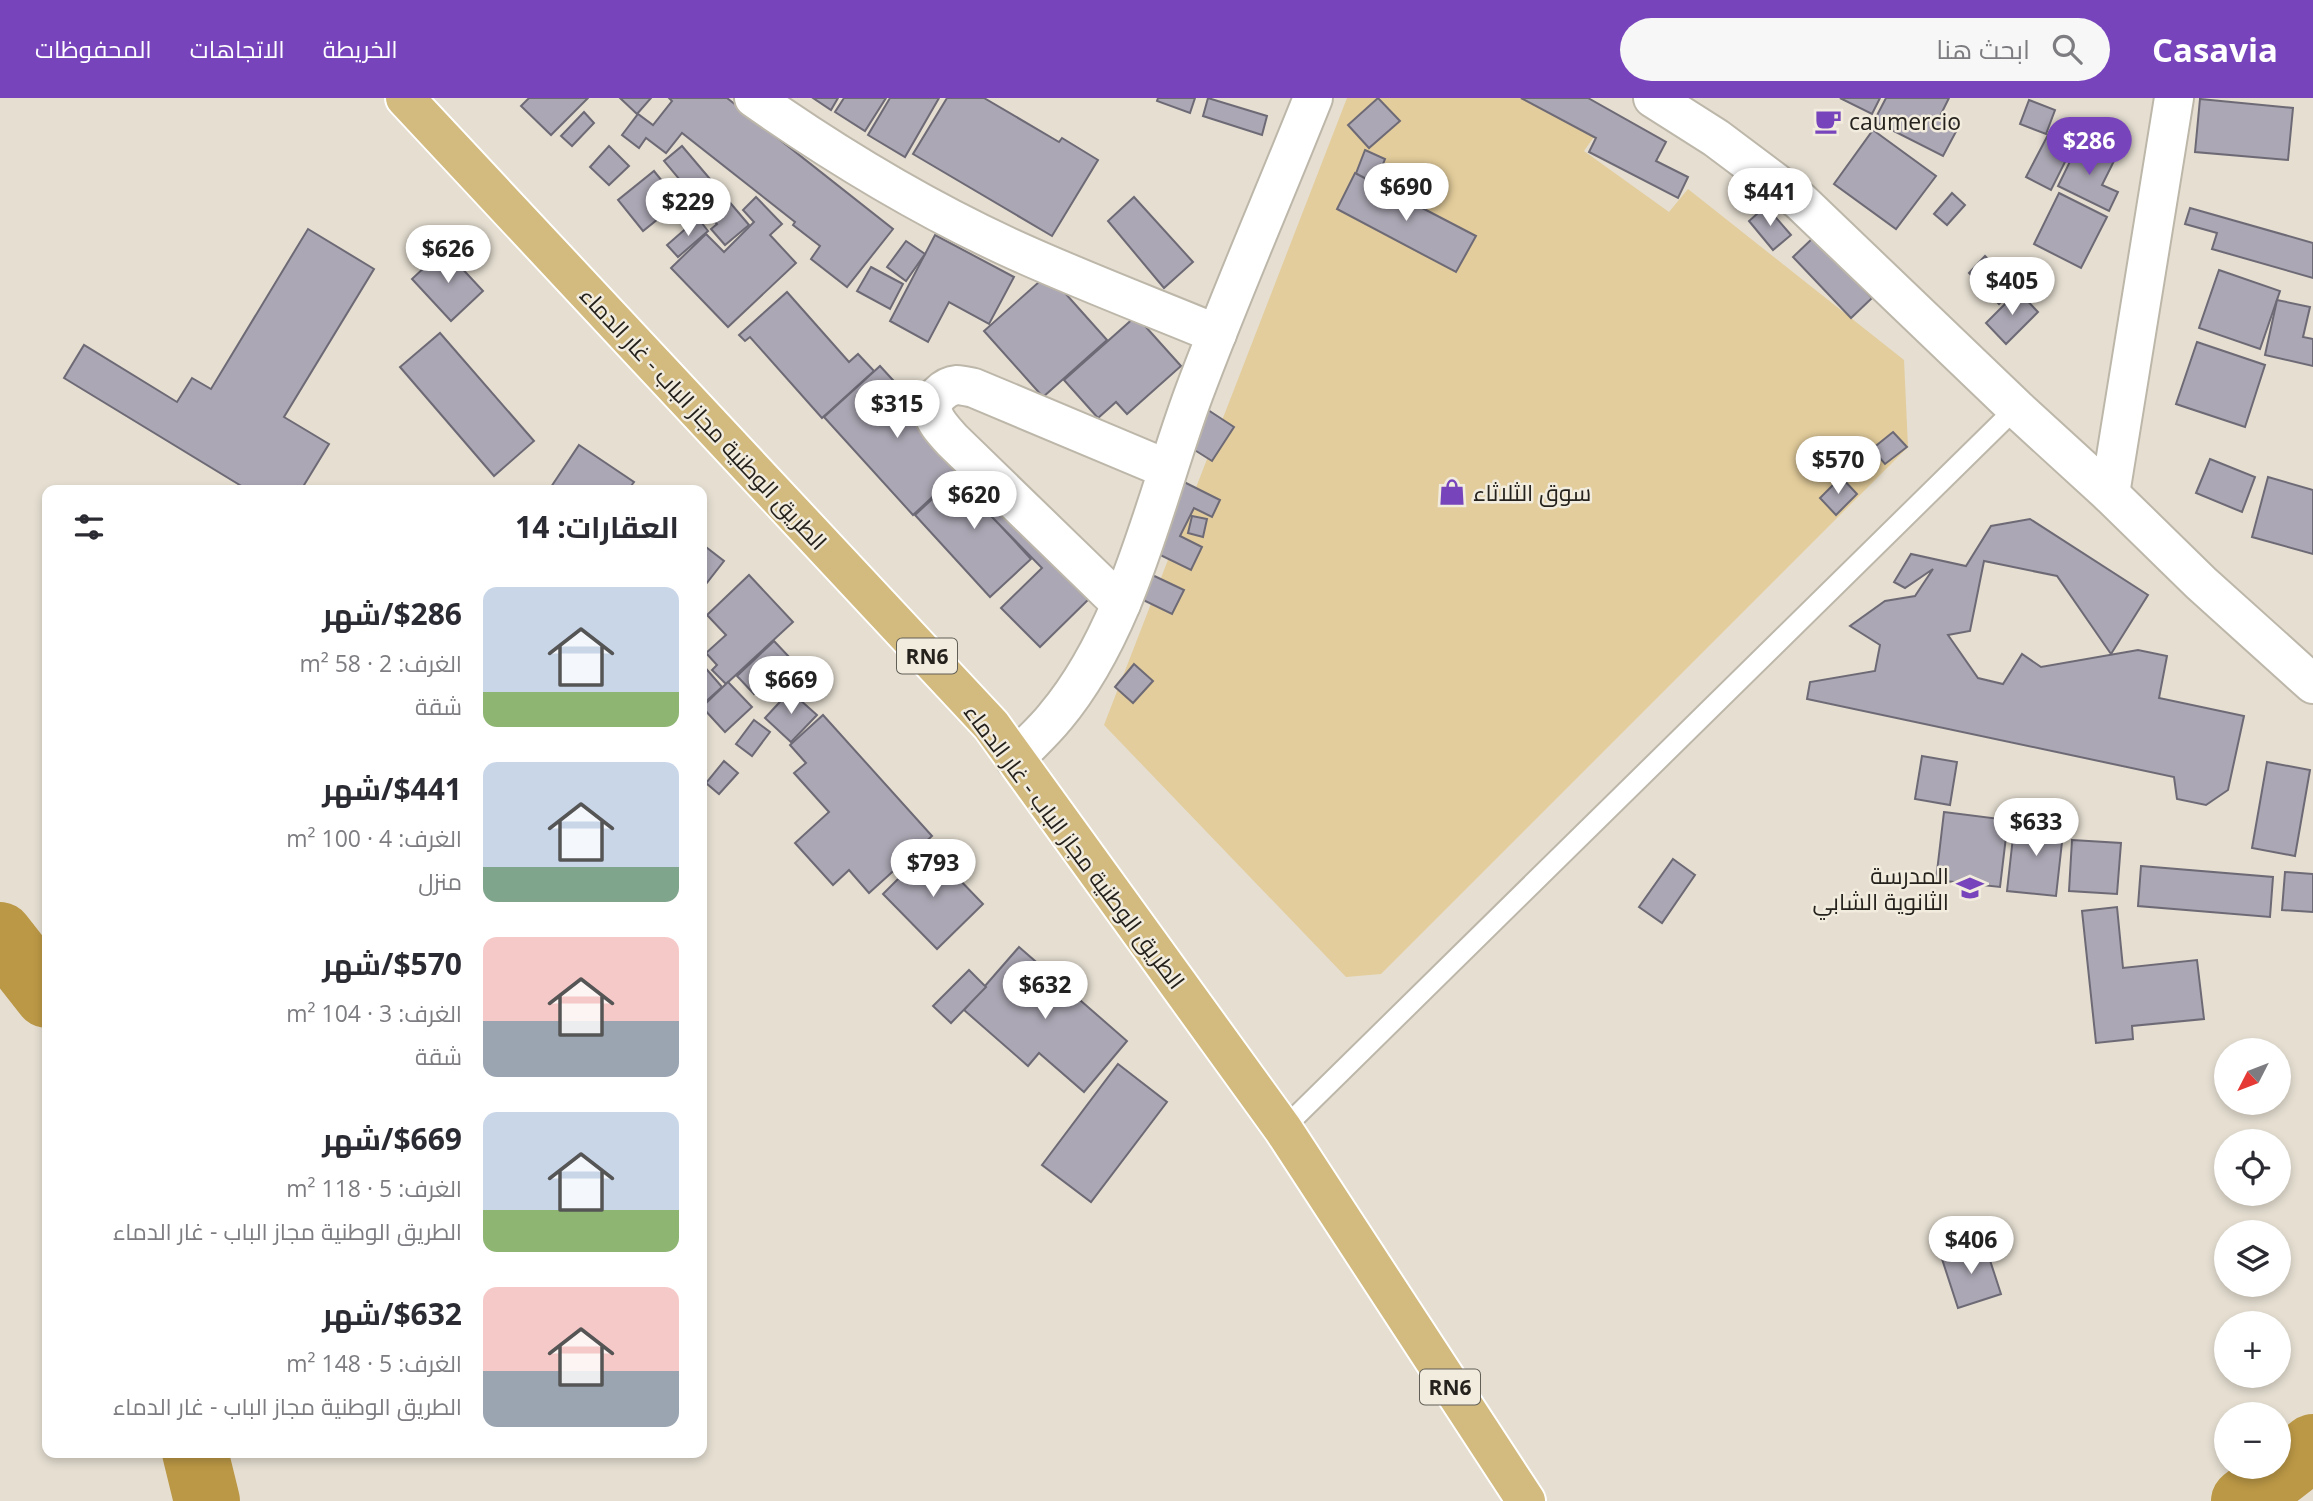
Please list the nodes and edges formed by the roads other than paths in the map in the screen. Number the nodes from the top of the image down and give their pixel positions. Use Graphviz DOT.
graph roads {
  1 [pos="754,98"];
  2 [pos="1312,98"];
  3 [pos="1653,98"];
  4 [pos="2174,98"];
  5 [pos="423,106"];
  6 [pos="1217,334"];
  7 [pos="2016,408"];
  8 [pos="1167,469"];
  9 [pos="2110,494"];
  10 [pos="1121,604"];
  11 [pos="2313,684"];
  12 [pos="1015,759"];
  13 [pos="1283,1129"];
  14 [pos="1525,1501"];
  1 -- 6 [label="street"];
  2 -- 6 [label="street"];
  3 -- 7 [label="street"];
  4 -- 9 [label="street"];
  5 -- 12 [label="main road, الطريق الوطنية مجاز الباب - غار الدماء / RN6"];
  6 -- 8 [label="street"];
  7 -- 9 [label="street"];
  7 -- 13 [label="lane"];
  8 -- 10 [label="street"];
  8 -- 10 [label="street"];
  9 -- 11 [label="street"];
  10 -- 12 [label="street"];
  12 -- 13 [label="main road, الطريق الوطنية مجاز الباب - غار الدماء / RN6"];
  13 -- 14 [label="main road, الطريق الوطنية مجاز الباب - غار الدماء / RN6"];
}
